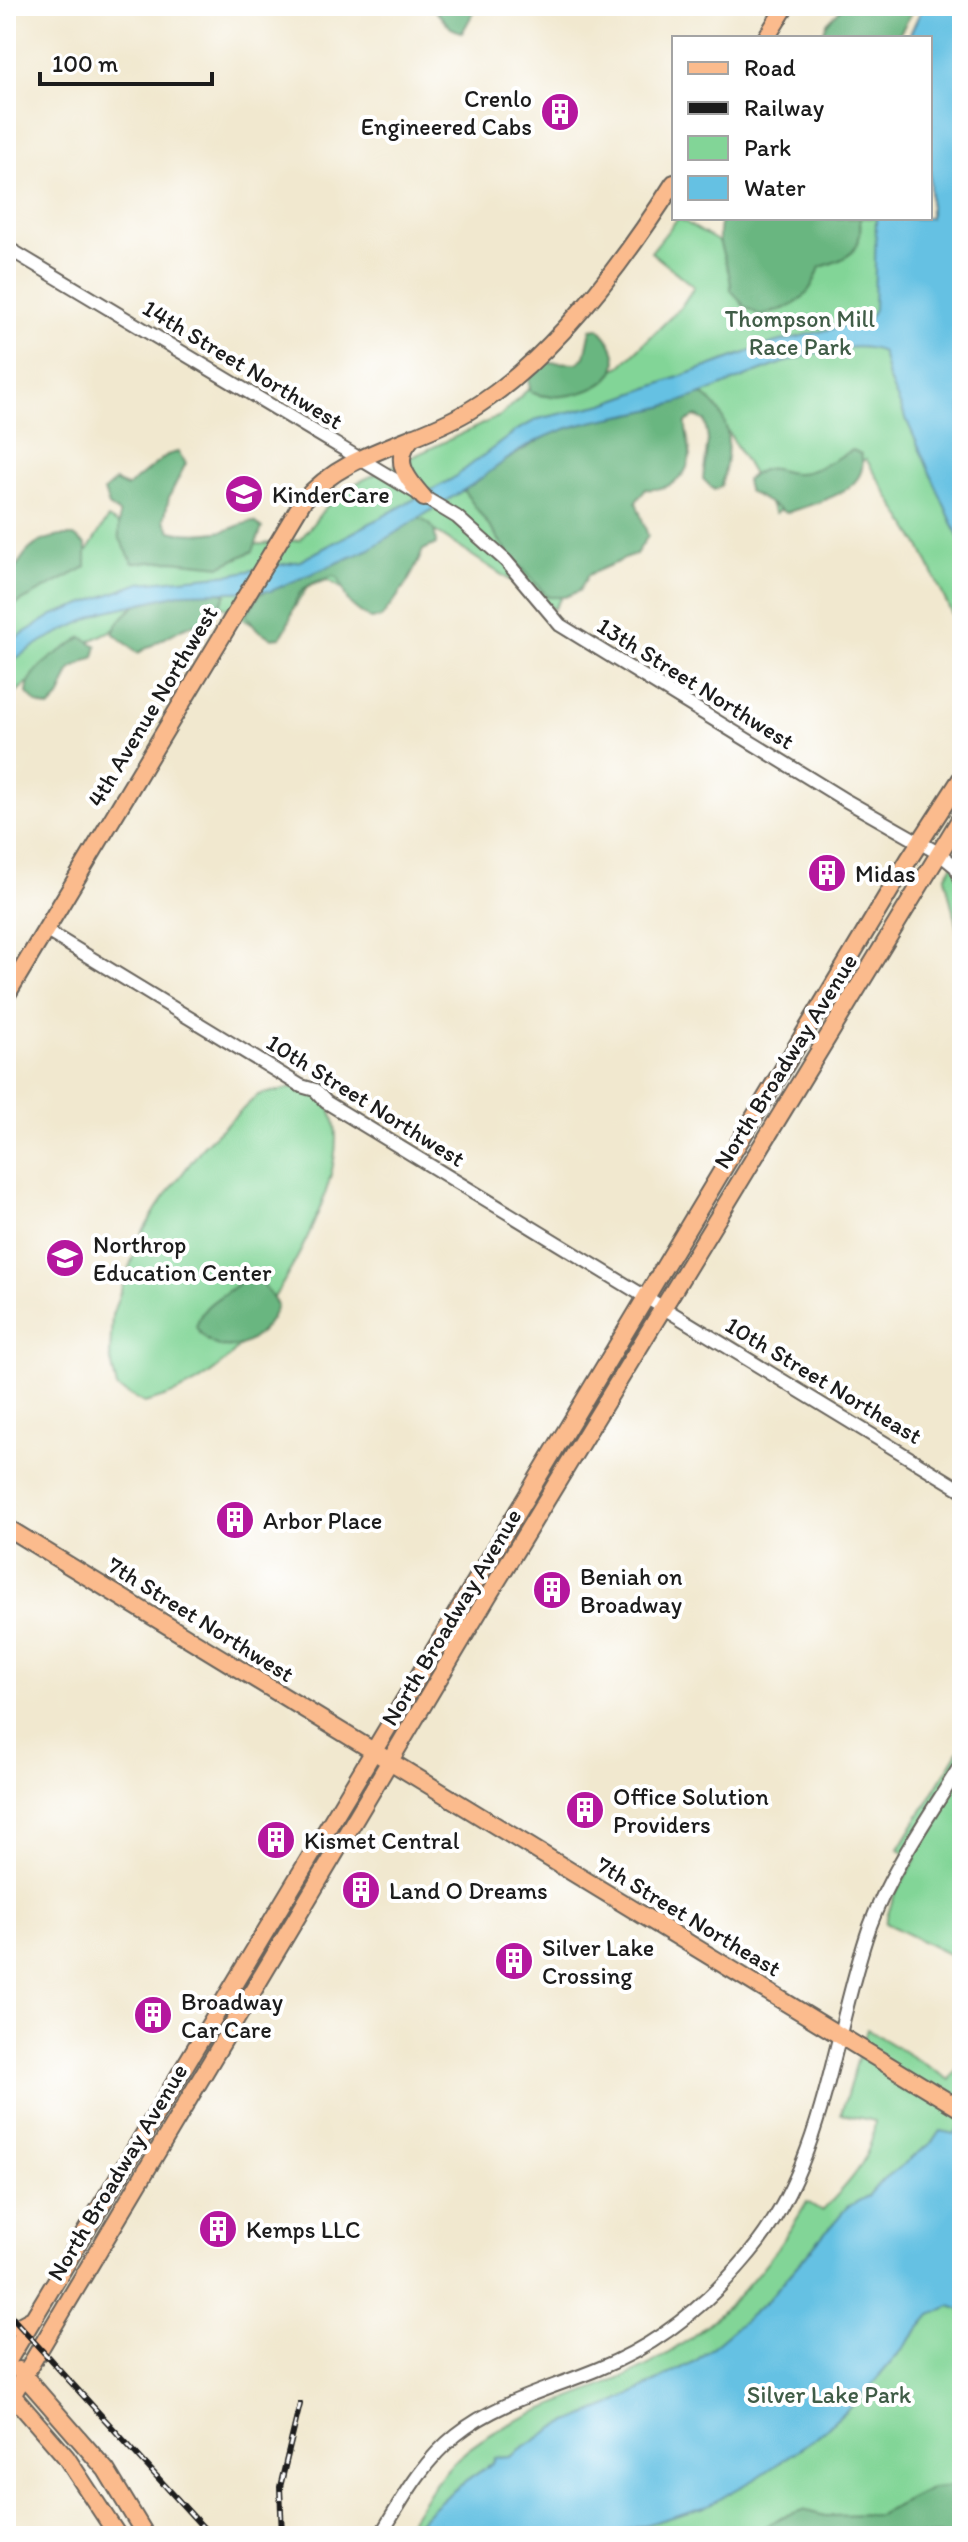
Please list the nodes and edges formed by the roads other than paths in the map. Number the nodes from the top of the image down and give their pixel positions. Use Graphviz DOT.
graph roads {
  1 [pos="786,6"];
  2 [pos="767,36"];
  3 [pos="672,186"];
  4 [pos="6,247"];
  5 [pos="414,435"];
  6 [pos="359,460"];
  7 [pos="424,498"];
  8 [pos="457,517"];
  9 [pos="962,777"];
  10 [pos="962,816"];
  11 [pos="919,842"];
  12 [pos="940,854"];
  13 [pos="962,883"];
  14 [pos="45,930"];
  15 [pos="6,996"];
  16 [pos="645,1298"];
  17 [pos="662,1309"];
  18 [pos="962,1490"];
  19 [pos="6,1527"];
  20 [pos="371,1750"];
  21 [pos="392,1763"];
  22 [pos="962,1763"];
  23 [pos="839,2036"];
  24 [pos="962,2110"];
  25 [pos="35,2317"];
  26 [pos="6,2327"];
  27 [pos="7,2359"];
  28 [pos="25,2376"];
  29 [pos="8,2396"];
  30 [pos="118,2536"];
  31 [pos="146,2536"];
  32 [pos="380,2536"];
  1 -- 2 [label="main road"];
  3 -- 5 [label="main road, 4th Avenue Northwest"];
  4 -- 6 [label="street, 14th Street Northwest"];
  5 -- 6 [label="main road, 4th Avenue Northwest"];
  5 -- 7 [label="main road"];
  6 -- 7 [label="street, 14th Street Northwest"];
  6 -- 14 [label="main road, 4th Avenue Northwest"];
  7 -- 8 [label="street, 14th Street Northwest"];
  8 -- 11 [label="street, 13th Street Northwest"];
  9 -- 11 [label="main road, North Broadway Avenue"];
  10 -- 12 [label="main road, North Broadway Avenue"];
  11 -- 12 [label="street, 13th Street Northwest"];
  11 -- 16 [label="main road, North Broadway Avenue"];
  12 -- 13 [label="street"];
  12 -- 17 [label="main road, North Broadway Avenue"];
  14 -- 15 [label="main road, 4th Avenue Northwest"];
  14 -- 16 [label="street, 10th Street Northwest"];
  16 -- 17 [label="street, 10th Street Northwest"];
  16 -- 20 [label="main road, North Broadway Avenue"];
  17 -- 18 [label="street, 10th Street Northeast"];
  17 -- 21 [label="main road, North Broadway Avenue"];
  19 -- 20 [label="main road, 7th Street Northwest"];
  20 -- 21 [label="main road, 7th Street Northwest"];
  20 -- 25 [label="main road, North Broadway Avenue"];
  21 -- 23 [label="main road, 7th Street Northeast"];
  21 -- 28 [label="main road, North Broadway Avenue"];
  22 -- 23 [label="street"];
  23 -- 24 [label="main road, 7th Street Northeast"];
  23 -- 32 [label="street"];
  25 -- 26 [label="main road"];
  25 -- 27 [label="main road, North Broadway Avenue"];
  27 -- 28 [label="main road"];
  28 -- 29 [label="main road, North Broadway Avenue"];
  28 -- 31 [label="main road"];
  29 -- 30 [label="main road"];
}
